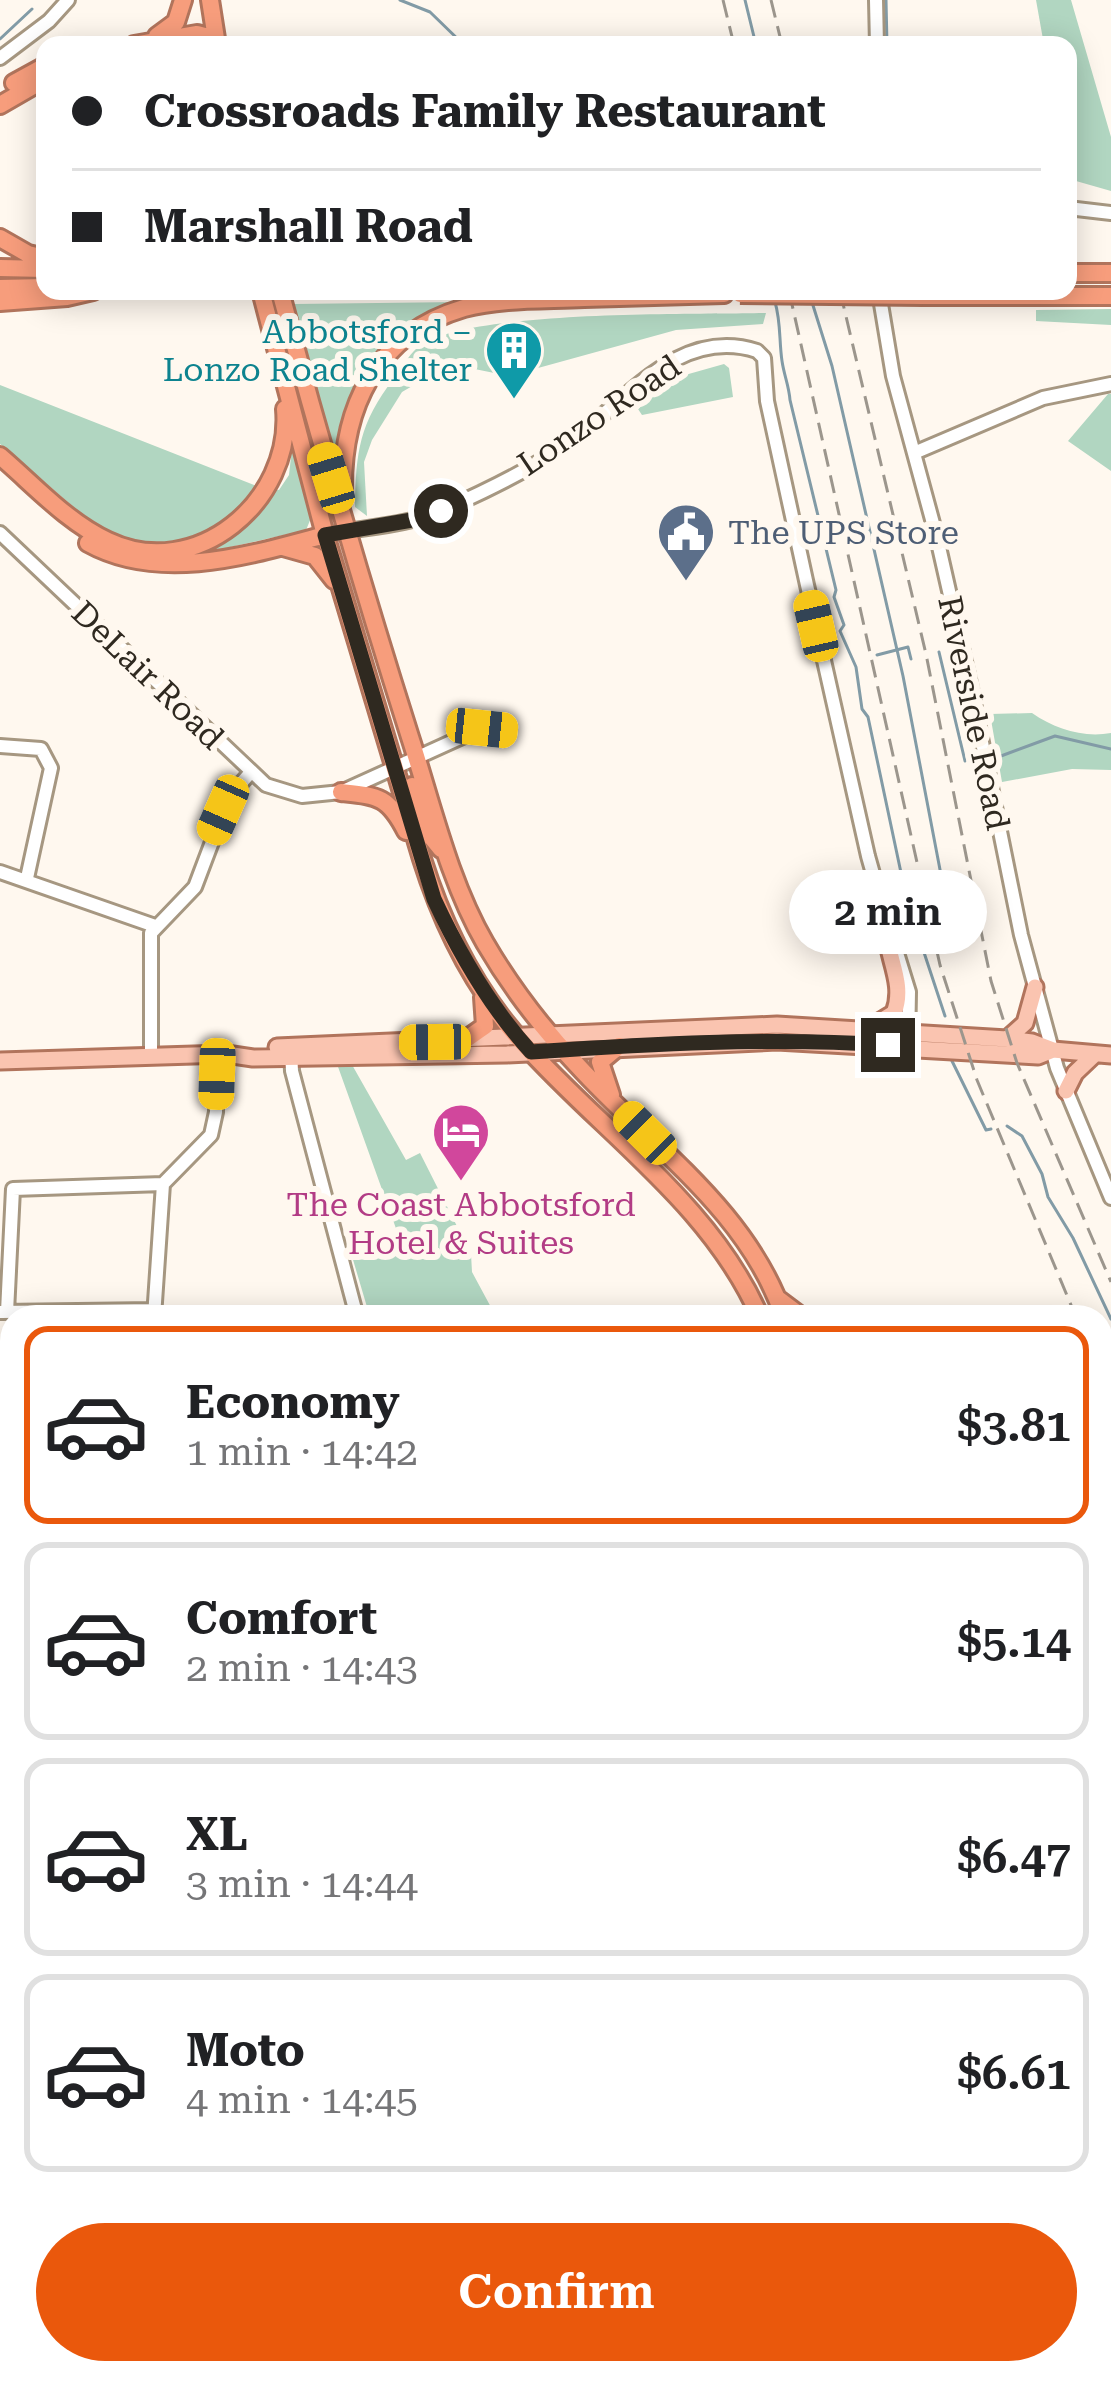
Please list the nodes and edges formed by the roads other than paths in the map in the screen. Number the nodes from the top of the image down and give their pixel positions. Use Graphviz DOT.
graph roads {
  1 [pos="68,0"];
  2 [pos="186,0"];
  3 [pos="209,0"];
  4 [pos="876,0"];
  5 [pos="156,36"];
  6 [pos="203,36"];
  7 [pos="206,36"];
  8 [pos="877,36"];
  9 [pos="0,58"];
  10 [pos="36,72"];
  11 [pos="36,84"];
  12 [pos="0,92"];
  13 [pos="0,105"];
  14 [pos="1077,209"];
  15 [pos="1111,213"];
  16 [pos="0,238"];
  17 [pos="36,256"];
  18 [pos="0,268"];
  19 [pos="36,269"];
  20 [pos="1077,273"];
  21 [pos="1111,273"];
  22 [pos="36,287"];
  23 [pos="0,288"];
  24 [pos="1077,296"];
  25 [pos="1111,296"];
  26 [pos="36,299"];
  27 [pos="263,300"];
  28 [pos="282,300"];
  29 [pos="539,300"];
  30 [pos="880,300"];
  31 [pos="0,302"];
  32 [pos="283,378"];
  33 [pos="1111,384"];
  34 [pos="914,453"];
  35 [pos="0,456"];
  36 [pos="0,470"];
  37 [pos="345,525"];
  38 [pos="0,533"];
  39 [pos="325,535"];
  40 [pos="277,547"];
  41 [pos="346,600"];
  42 [pos="508,730"];
  43 [pos="0,746"];
  44 [pos="416,756"];
  45 [pos="395,765"];
  46 [pos="250,772"];
  47 [pos="341,792"];
  48 [pos="449,859"];
  49 [pos="422,860"];
  50 [pos="0,872"];
  51 [pos="27,878"];
  52 [pos="155,926"];
  53 [pos="886,926"];
  54 [pos="479,984"];
  55 [pos="1035,987"];
  56 [pos="870,1028"];
  57 [pos="908,1039"];
  58 [pos="1007,1039"];
  59 [pos="465,1040"];
  60 [pos="558,1043"];
  61 [pos="525,1046"];
  62 [pos="619,1046"];
  63 [pos="1053,1050"];
  64 [pos="291,1052"];
  65 [pos="222,1055"];
  66 [pos="1103,1055"];
  67 [pos="151,1056"];
  68 [pos="0,1061"];
  69 [pos="1066,1091"];
  70 [pos="613,1101"];
  71 [pos="163,1184"];
  72 [pos="1111,1198"];
  73 [pos="748,1292"];
  74 [pos="777,1298"];
  75 [pos="4,1305"];
  76 [pos="155,1305"];
  77 [pos="354,1305"];
  78 [pos="745,1305"];
  79 [pos="754,1305"];
  80 [pos="780,1305"];
  81 [pos="786,1305"];
  1 -- 9 [label="street"];
  2 -- 5 [label="highway"];
  2 -- 6 [label="highway"];
  3 -- 7 [label="highway"];
  4 -- 8 [label="street"];
  10 -- 12 [label="highway"];
  11 -- 13 [label="highway"];
  14 -- 15 [label="street"];
  16 -- 17 [label="highway"];
  18 -- 19 [label="highway"];
  20 -- 21 [label="highway"];
  22 -- 23 [label="highway"];
  24 -- 25 [label="highway, bridge"];
  26 -- 31 [label="highway"];
  27 -- 32 [label="highway"];
  28 -- 37 [label="highway"];
  29 -- 37 [label="highway"];
  30 -- 34 [label="street, Riverside Road"];
  32 -- 35 [label="highway"];
  32 -- 39 [label="highway"];
  33 -- 34 [label="street"];
  34 -- 55 [label="street, Riverside Road"];
  36 -- 40 [label="highway"];
  37 -- 39 [label="street, Lonzo Road"];
  37 -- 44 [label="highway"];
  37 -- 53 [label="street, Lonzo Road"];
  38 -- 46 [label="street, DeLair Road"];
  39 -- 40 [label="highway"];
  39 -- 41 [label="highway"];
  40 -- 41 [label="highway"];
  41 -- 45 [label="highway"];
  42 -- 44 [label="street, DeLair Road"];
  43 -- 51 [label="street"];
  44 -- 45 [label="street, DeLair Road"];
  44 -- 48 [label="highway"];
  45 -- 47 [label="street, DeLair Road"];
  45 -- 48 [label="highway"];
  45 -- 49 [label="highway"];
  46 -- 47 [label="street, DeLair Road"];
  46 -- 52 [label="street"];
  47 -- 49 [label="highway"];
  48 -- 60 [label="highway"];
  49 -- 54 [label="highway"];
  50 -- 51 [label="street"];
  51 -- 52 [label="street"];
  52 -- 67 [label="street"];
  53 -- 56 [label="main road"];
  53 -- 57 [label="street"];
  54 -- 59 [label="highway"];
  54 -- 61 [label="highway"];
  55 -- 58 [label="main road"];
  55 -- 63 [label="street, Riverside Road"];
  56 -- 57 [label="main road"];
  56 -- 60 [label="main road"];
  57 -- 58 [label="main road"];
  57 -- 62 [label="main road"];
  57 -- 63 [label="main road"];
  58 -- 63 [label="main road"];
  59 -- 61 [label="main road"];
  59 -- 64 [label="main road"];
  60 -- 61 [label="main road"];
  60 -- 62 [label="main road"];
  60 -- 70 [label="highway"];
  61 -- 64 [label="main road"];
  61 -- 73 [label="highway"];
  62 -- 70 [label="highway"];
  63 -- 66 [label="main road"];
  63 -- 69 [label="street, Riverside Road"];
  64 -- 65 [label="main road"];
  64 -- 77 [label="street"];
  65 -- 67 [label="main road"];
  65 -- 71 [label="street"];
  66 -- 69 [label="main road"];
  67 -- 68 [label="main road"];
  69 -- 72 [label="street, Riverside Road"];
  70 -- 74 [label="highway"];
  71 -- 75 [label="street"];
  71 -- 76 [label="street"];
  73 -- 78 [label="highway"];
  73 -- 79 [label="highway"];
  74 -- 80 [label="highway"];
  74 -- 81 [label="highway"];
}
